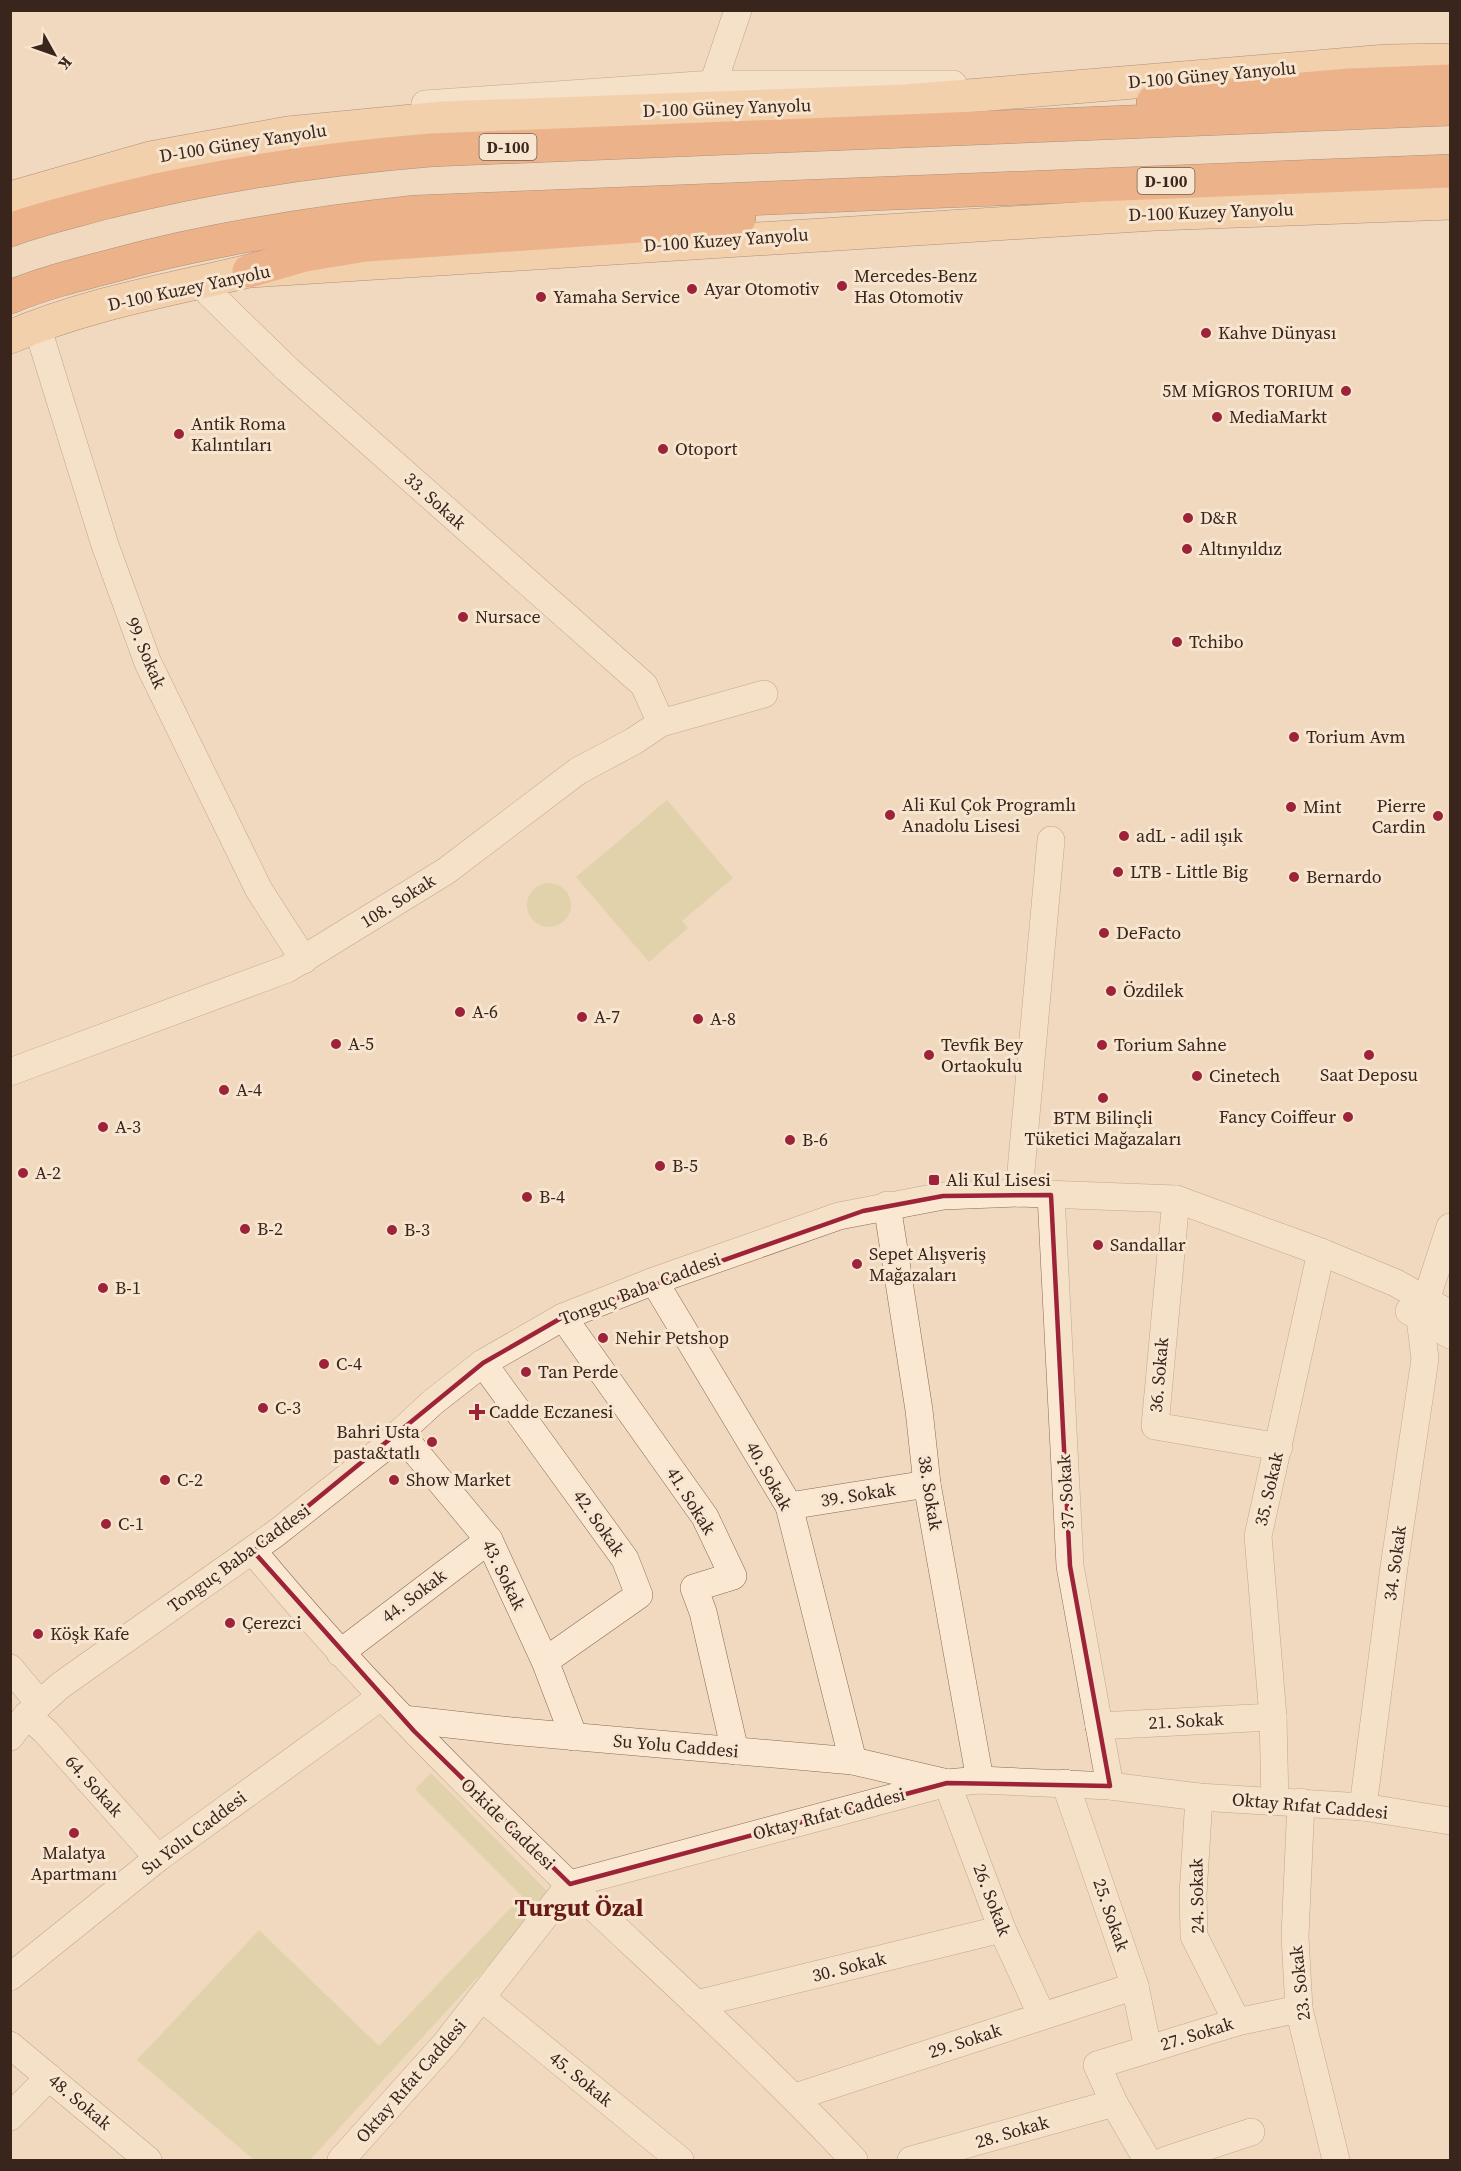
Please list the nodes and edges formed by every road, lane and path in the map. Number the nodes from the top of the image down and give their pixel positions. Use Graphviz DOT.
graph roads {
  1 [pos="738,10"];
  2 [pos="1450,60"];
  3 [pos="1450,81"];
  4 [pos="713,84"];
  5 [pos="1041,89"];
  6 [pos="1450,109"];
  7 [pos="1009,126"];
  8 [pos="288,133"];
  9 [pos="1450,171"];
  10 [pos="883,194"];
  11 [pos="10,198"];
  12 [pos="1450,203"];
  13 [pos="10,230"];
  14 [pos="249,271"];
  15 [pos="203,282"];
  16 [pos="10,297"];
  17 [pos="24,332"];
  18 [pos="764,694"];
  19 [pos="661,723"];
  20 [pos="1051,840"];
  21 [pos="304,960"];
  22 [pos="10,1072"];
  23 [pos="1020,1193"];
  24 [pos="1051,1195"];
  25 [pos="1176,1198"];
  26 [pos="887,1205"];
  27 [pos="1450,1227"];
  28 [pos="1321,1252"];
  29 [pos="654,1281"];
  30 [pos="1423,1309"];
  31 [pos="1450,1314"];
  32 [pos="563,1317"];
  33 [pos="1450,1335"];
  34 [pos="483,1363"];
  35 [pos="400,1433"];
  36 [pos="1279,1447"];
  37 [pos="927,1484"];
  38 [pos="789,1506"];
  39 [pos="489,1540"];
  40 [pos="253,1551"];
  41 [pos="340,1653"];
  42 [pos="545,1661"];
  43 [pos="10,1668"];
  44 [pos="382,1696"];
  45 [pos="34,1709"];
  46 [pos="1273,1717"];
  47 [pos="403,1719"];
  48 [pos="1099,1726"];
  49 [pos="10,1737"];
  50 [pos="574,1737"];
  51 [pos="735,1751"];
  52 [pos="852,1761"];
  53 [pos="980,1780"];
  54 [pos="947,1783"];
  55 [pos="1065,1783"];
  56 [pos="1110,1786"];
  57 [pos="1199,1797"];
  58 [pos="1288,1802"];
  59 [pos="1363,1807"];
  60 [pos="1450,1821"];
  61 [pos="158,1858"];
  62 [pos="570,1884"];
  63 [pos="1002,1929"];
  64 [pos="10,1977"];
  65 [pos="1135,1986"];
  66 [pos="482,1998"];
  67 [pos="696,2004"];
  68 [pos="1299,2009"];
  69 [pos="1042,2016"];
  70 [pos="1237,2022"];
  71 [pos="10,2045"];
  72 [pos="1148,2049"];
  73 [pos="50,2077"];
  74 [pos="795,2097"];
  75 [pos="1114,2103"];
  76 [pos="10,2117"];
  77 [pos="1251,2132"];
  78 [pos="148,2160"];
  79 [pos="341,2160"];
  80 [pos="680,2160"];
  81 [pos="854,2160"];
  82 [pos="911,2160"];
  83 [pos="1147,2160"];
  84 [pos="1166,2160"];
  85 [pos="1336,2160"];
  1 -- 4 [label="street"];
  2 -- 5 [label="main road, D-100 Güney Yanyolu"];
  3 -- 7 [label="highway"];
  4 -- 5 [label="street"];
  4 -- 8 [label="street"];
  5 -- 8 [label="main road, D-100 Güney Yanyolu"];
  6 -- 7 [label="highway, D-100"];
  7 -- 13 [label="highway, D-100"];
  8 -- 11 [label="main road, D-100 Güney Yanyolu"];
  9 -- 10 [label="highway, D-100"];
  10 -- 14 [label="highway"];
  10 -- 16 [label="highway, D-100"];
  12 -- 14 [label="main road, D-100 Kuzey Yanyolu"];
  14 -- 15 [label="main road, D-100 Kuzey Yanyolu"];
  15 -- 17 [label="main road, D-100 Kuzey Yanyolu"];
  15 -- 19 [label="street, 33. Sokak"];
  17 -- 21 [label="street, 99. Sokak"];
  18 -- 19 [label="street, 108. Sokak"];
  19 -- 21 [label="street, 108. Sokak"];
  20 -- 23 [label="street"];
  21 -- 22 [label="street, 108. Sokak"];
  23 -- 24 [label="street, Tonguç Baba Caddesi"];
  23 -- 26 [label="street, Tonguç Baba Caddesi"];
  24 -- 25 [label="street, Tonguç Baba Caddesi"];
  24 -- 48 [label="street, 37. Sokak"];
  25 -- 28 [label="street, Tonguç Baba Caddesi"];
  25 -- 36 [label="street, 36. Sokak"];
  26 -- 29 [label="street, Tonguç Baba Caddesi"];
  26 -- 37 [label="street, 38. Sokak"];
  27 -- 30 [label="street"];
  28 -- 30 [label="street, Tonguç Baba Caddesi"];
  28 -- 36 [label="street, 35. Sokak"];
  29 -- 32 [label="street, Tonguç Baba Caddesi"];
  29 -- 38 [label="street, 40. Sokak"];
  30 -- 31 [label="street, Tonguç Baba Caddesi"];
  30 -- 33 [label="street, Tonguç Baba Caddesi"];
  30 -- 59 [label="street, 34. Sokak"];
  32 -- 34 [label="street, Tonguç Baba Caddesi"];
  32 -- 51 [label="street, 41. Sokak"];
  34 -- 35 [label="street, Tonguç Baba Caddesi"];
  34 -- 42 [label="street, 42. Sokak"];
  35 -- 39 [label="street, 43. Sokak"];
  35 -- 40 [label="street, Tonguç Baba Caddesi"];
  36 -- 46 [label="street, 35. Sokak"];
  37 -- 38 [label="street, 39. Sokak"];
  37 -- 53 [label="street, 38. Sokak"];
  38 -- 52 [label="street, 40. Sokak"];
  39 -- 41 [label="street, 44. Sokak"];
  39 -- 42 [label="street, 43. Sokak"];
  40 -- 41 [label="street, Orkide Caddesi"];
  40 -- 45 [label="street, Tonguç Baba Caddesi"];
  41 -- 44 [label="street, Orkide Caddesi"];
  42 -- 50 [label="street, 43. Sokak"];
  43 -- 45 [label="street, 64. Sokak"];
  44 -- 47 [label="street, Orkide Caddesi"];
  44 -- 61 [label="street, Su Yolu Caddesi"];
  45 -- 49 [label="street, Tonguç Baba Caddesi"];
  45 -- 61 [label="street, 64. Sokak"];
  46 -- 48 [label="street, 21. Sokak"];
  46 -- 58 [label="street, 35. Sokak"];
  47 -- 50 [label="street, Su Yolu Caddesi"];
  47 -- 62 [label="street, Orkide Caddesi"];
  48 -- 56 [label="street, 37. Sokak"];
  50 -- 51 [label="street, Su Yolu Caddesi"];
  51 -- 52 [label="street, Su Yolu Caddesi"];
  52 -- 54 [label="street, Su Yolu Caddesi"];
  53 -- 54 [label="street, Oktay Rıfat Caddesi"];
  53 -- 55 [label="street, Oktay Rıfat Caddesi"];
  54 -- 62 [label="street, Oktay Rıfat Caddesi"];
  54 -- 63 [label="street, 26. Sokak"];
  55 -- 56 [label="street, Oktay Rıfat Caddesi"];
  55 -- 65 [label="street, 25. Sokak"];
  56 -- 57 [label="street, Oktay Rıfat Caddesi"];
  57 -- 58 [label="street, Oktay Rıfat Caddesi"];
  57 -- 70 [label="street, 24. Sokak"];
  58 -- 59 [label="street, Oktay Rıfat Caddesi"];
  58 -- 68 [label="street, 23. Sokak"];
  59 -- 60 [label="street, Oktay Rıfat Caddesi"];
  61 -- 64 [label="street, Su Yolu Caddesi"];
  62 -- 66 [label="street, Oktay Rıfat Caddesi"];
  62 -- 67 [label="street, Orkide Caddesi"];
  63 -- 67 [label="street, 30. Sokak"];
  63 -- 69 [label="street, 26. Sokak"];
  65 -- 69 [label="street, 29. Sokak"];
  65 -- 72 [label="street, 25. Sokak"];
  66 -- 79 [label="street, Oktay Rıfat Caddesi"];
  66 -- 80 [label="street, 45. Sokak"];
  67 -- 74 [label="street, Orkide Caddesi"];
  68 -- 70 [label="street, 27. Sokak"];
  68 -- 85 [label="street, 23. Sokak"];
  69 -- 74 [label="street, 29. Sokak"];
  70 -- 72 [label="street, 27. Sokak"];
  71 -- 73 [label="street, 48. Sokak"];
  72 -- 75 [label="street, 27. Sokak"];
  73 -- 76 [label="street"];
  73 -- 78 [label="street, 48. Sokak"];
  74 -- 81 [label="street, Orkide Caddesi"];
  75 -- 82 [label="street, 28. Sokak"];
  75 -- 83 [label="street"];
  77 -- 84 [label="street"];
}
